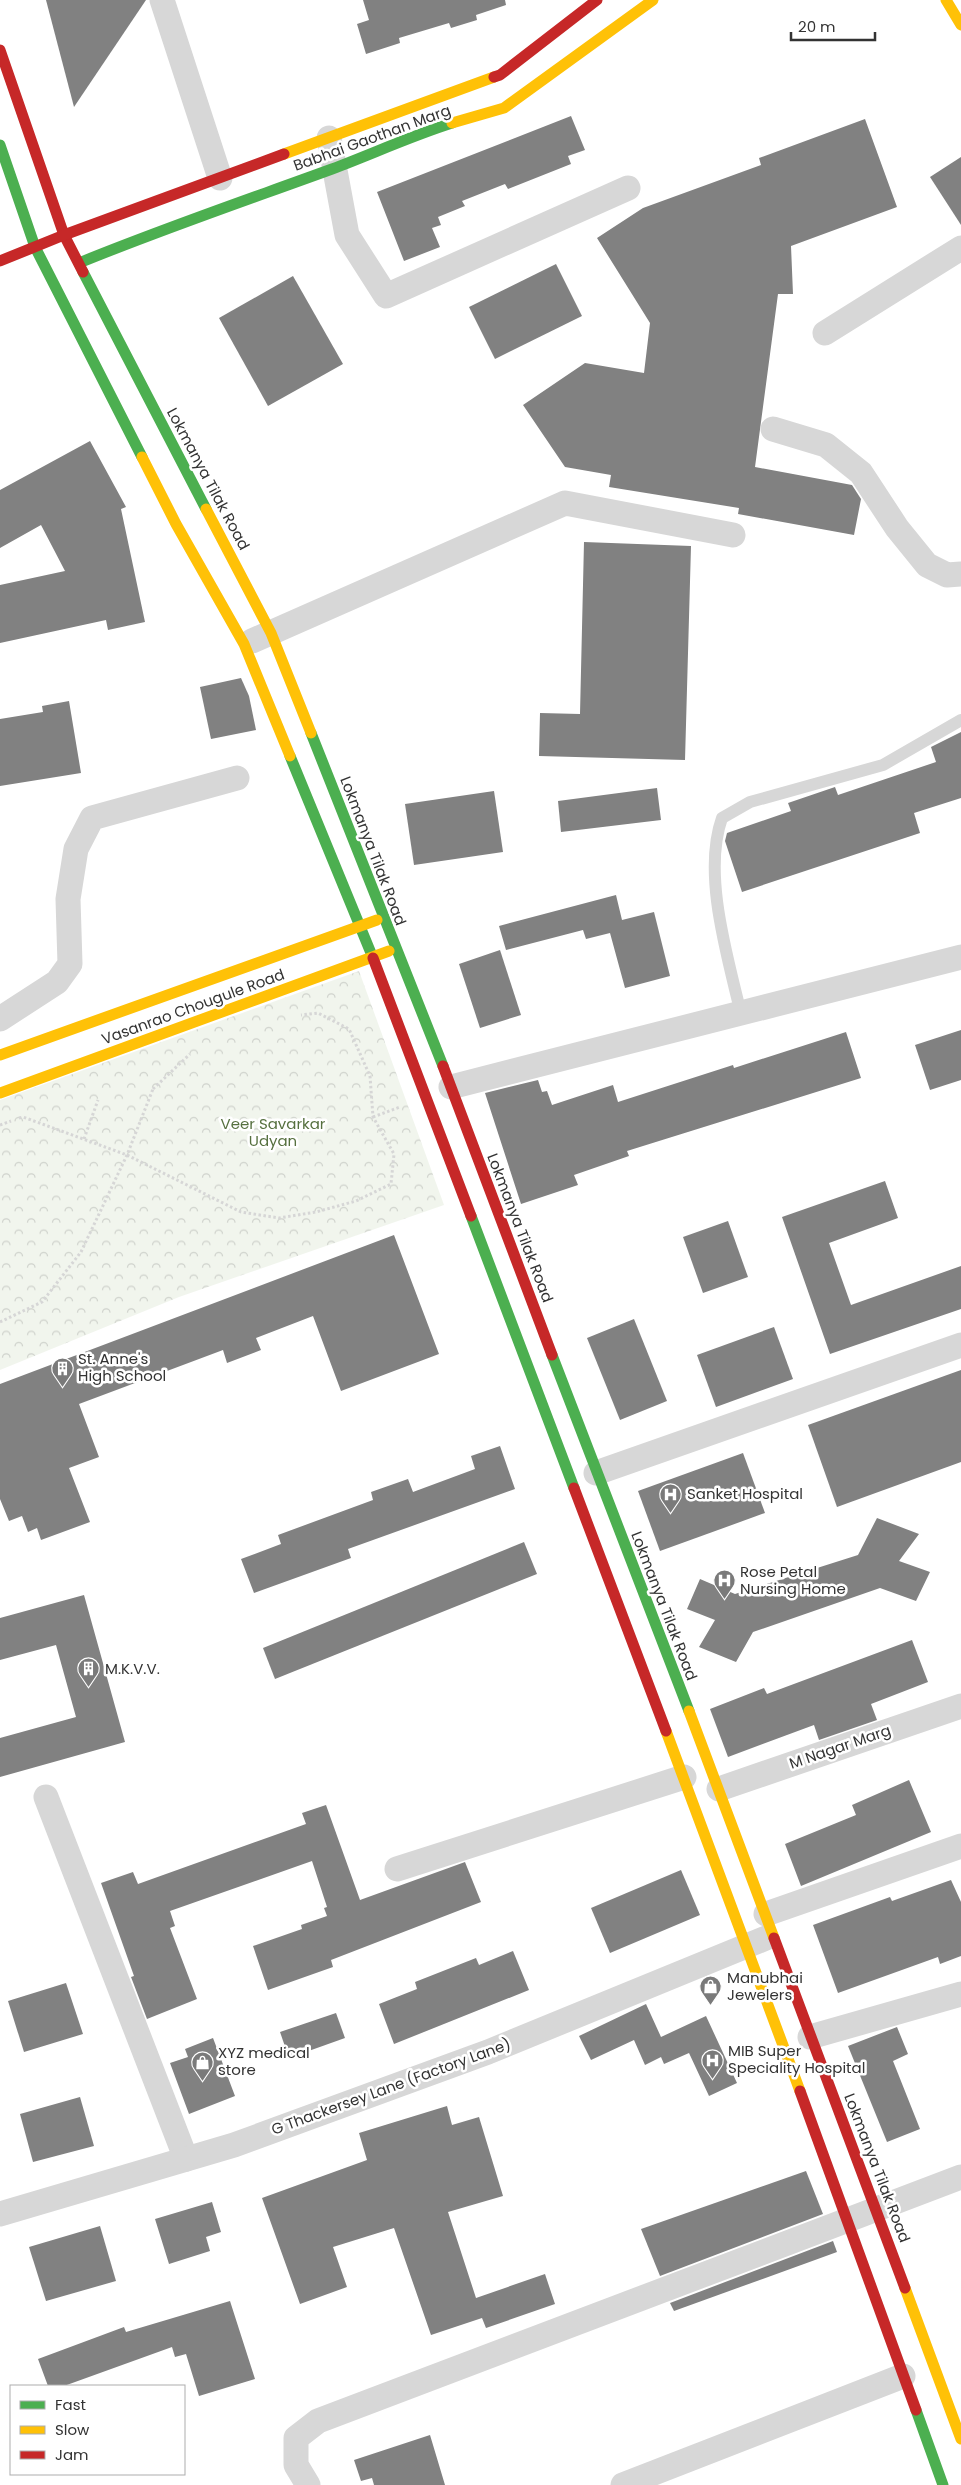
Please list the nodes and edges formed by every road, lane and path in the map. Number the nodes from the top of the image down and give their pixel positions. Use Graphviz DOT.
graph roads {
  1 [pos="162,0"];
  2 [pos="597,0"];
  3 [pos="653,0"];
  4 [pos="946,0"];
  5 [pos="961,25"];
  6 [pos="0,50"];
  7 [pos="329,138"];
  8 [pos="0,145"];
  9 [pos="334,168"];
  10 [pos="220,178"];
  11 [pos="628,188"];
  12 [pos="64,235"];
  13 [pos="35,246"];
  14 [pos="961,248"];
  15 [pos="0,261"];
  16 [pos="78,263"];
  17 [pos="825,333"];
  18 [pos="773,429"];
  19 [pos="733,535"];
  20 [pos="961,574"];
  21 [pos="271,633"];
  22 [pos="244,644"];
  23 [pos="961,720"];
  24 [pos="237,778"];
  25 [pos="382,918"];
  26 [pos="361,926"];
  27 [pos="395,949"];
  28 [pos="961,957"];
  29 [pos="373,958"];
  30 [pos="741,1014"];
  31 [pos="299,1015"];
  32 [pos="0,1019"];
  33 [pos="192,1053"];
  34 [pos="0,1056"];
  35 [pos="451,1087"];
  36 [pos="0,1093"];
  37 [pos="98,1100"];
  38 [pos="23,1117"];
  39 [pos="84,1139"];
  40 [pos="128,1155"];
  41 [pos="0,1322"];
  42 [pos="961,1345"];
  43 [pos="596,1472"];
  44 [pos="961,1706"];
  45 [pos="684,1777"];
  46 [pos="719,1788"];
  47 [pos="46,1797"];
  48 [pos="961,1846"];
  49 [pos="397,1869"];
  50 [pos="770,1925"];
  51 [pos="748,1946"];
  52 [pos="961,1994"];
  53 [pos="810,2037"];
  54 [pos="186,2159"];
  55 [pos="961,2177"];
  56 [pos="877,2207"];
  57 [pos="0,2214"];
  58 [pos="848,2219"];
  59 [pos="903,2376"];
  60 [pos="961,2439"];
  61 [pos="308,2485"];
  62 [pos="623,2485"];
  63 [pos="943,2485"];
  1 -- 10 [label="street"];
  2 -- 7 [label="main road, Babhai Gaothan Marg"];
  3 -- 9 [label="main road, Babhai Gaothan Marg"];
  4 -- 5 [label="main road"];
  6 -- 12 [label="main road, Lokmanya Tilak Road"];
  7 -- 9 [label="street"];
  7 -- 10 [label="main road, Babhai Gaothan Marg"];
  8 -- 13 [label="main road"];
  9 -- 11 [label="street"];
  9 -- 16 [label="main road, Babhai Gaothan Marg"];
  10 -- 12 [label="main road, Babhai Gaothan Marg"];
  12 -- 13 [label="main road, Babhai Gaothan Marg"];
  12 -- 16 [label="main road, Lokmanya Tilak Road"];
  13 -- 15 [label="main road, Babhai Gaothan Marg"];
  13 -- 16 [label="main road"];
  13 -- 22 [label="main road"];
  14 -- 17 [label="street"];
  16 -- 21 [label="main road, Lokmanya Tilak Road"];
  18 -- 20 [label="street"];
  19 -- 21 [label="street"];
  21 -- 22 [label="street"];
  21 -- 25 [label="main road, Lokmanya Tilak Road"];
  22 -- 26 [label="main road"];
  23 -- 30 [label="lane"];
  24 -- 32 [label="street"];
  25 -- 26 [label="main road, Vasanrao Chougule Road"];
  25 -- 27 [label="main road, Lokmanya Tilak Road"];
  26 -- 29 [label="main road"];
  26 -- 34 [label="main road, Vasanrao Chougule Road"];
  27 -- 29 [label="main road, Vasanrao Chougule Road"];
  27 -- 35 [label="main road, Lokmanya Tilak Road"];
  28 -- 30 [label="street"];
  29 -- 36 [label="main road, Vasanrao Chougule Road"];
  29 -- 45 [label="main road"];
  30 -- 35 [label="street"];
  31 -- 40 [label="path"];
  33 -- 40 [label="path, bridge"];
  35 -- 43 [label="main road, Lokmanya Tilak Road"];
  37 -- 39 [label="path"];
  38 -- 39 [label="path"];
  39 -- 40 [label="path"];
  40 -- 41 [label="path, bridge"];
  42 -- 43 [label="street"];
  43 -- 46 [label="main road, Lokmanya Tilak Road"];
  44 -- 46 [label="street, M Nagar Marg"];
  45 -- 49 [label="street"];
  45 -- 51 [label="main road"];
  46 -- 50 [label="main road, Lokmanya Tilak Road"];
  47 -- 54 [label="street"];
  48 -- 50 [label="street, G Thackersey Lane (Factory Lane)"];
  50 -- 51 [label="street, G Thackersey Lane (Factory Lane)"];
  50 -- 53 [label="main road, Lokmanya Tilak Road"];
  51 -- 54 [label="street, G Thackersey Lane (Factory Lane)"];
  51 -- 58 [label="main road"];
  52 -- 53 [label="street"];
  53 -- 56 [label="main road, Lokmanya Tilak Road"];
  54 -- 57 [label="street, G Thackersey Lane (Factory Lane)"];
  55 -- 56 [label="street"];
  56 -- 58 [label="street"];
  56 -- 60 [label="main road, Lokmanya Tilak Road"];
  58 -- 59 [label="main road"];
  58 -- 61 [label="street"];
  59 -- 62 [label="street"];
  59 -- 63 [label="main road"];
}
